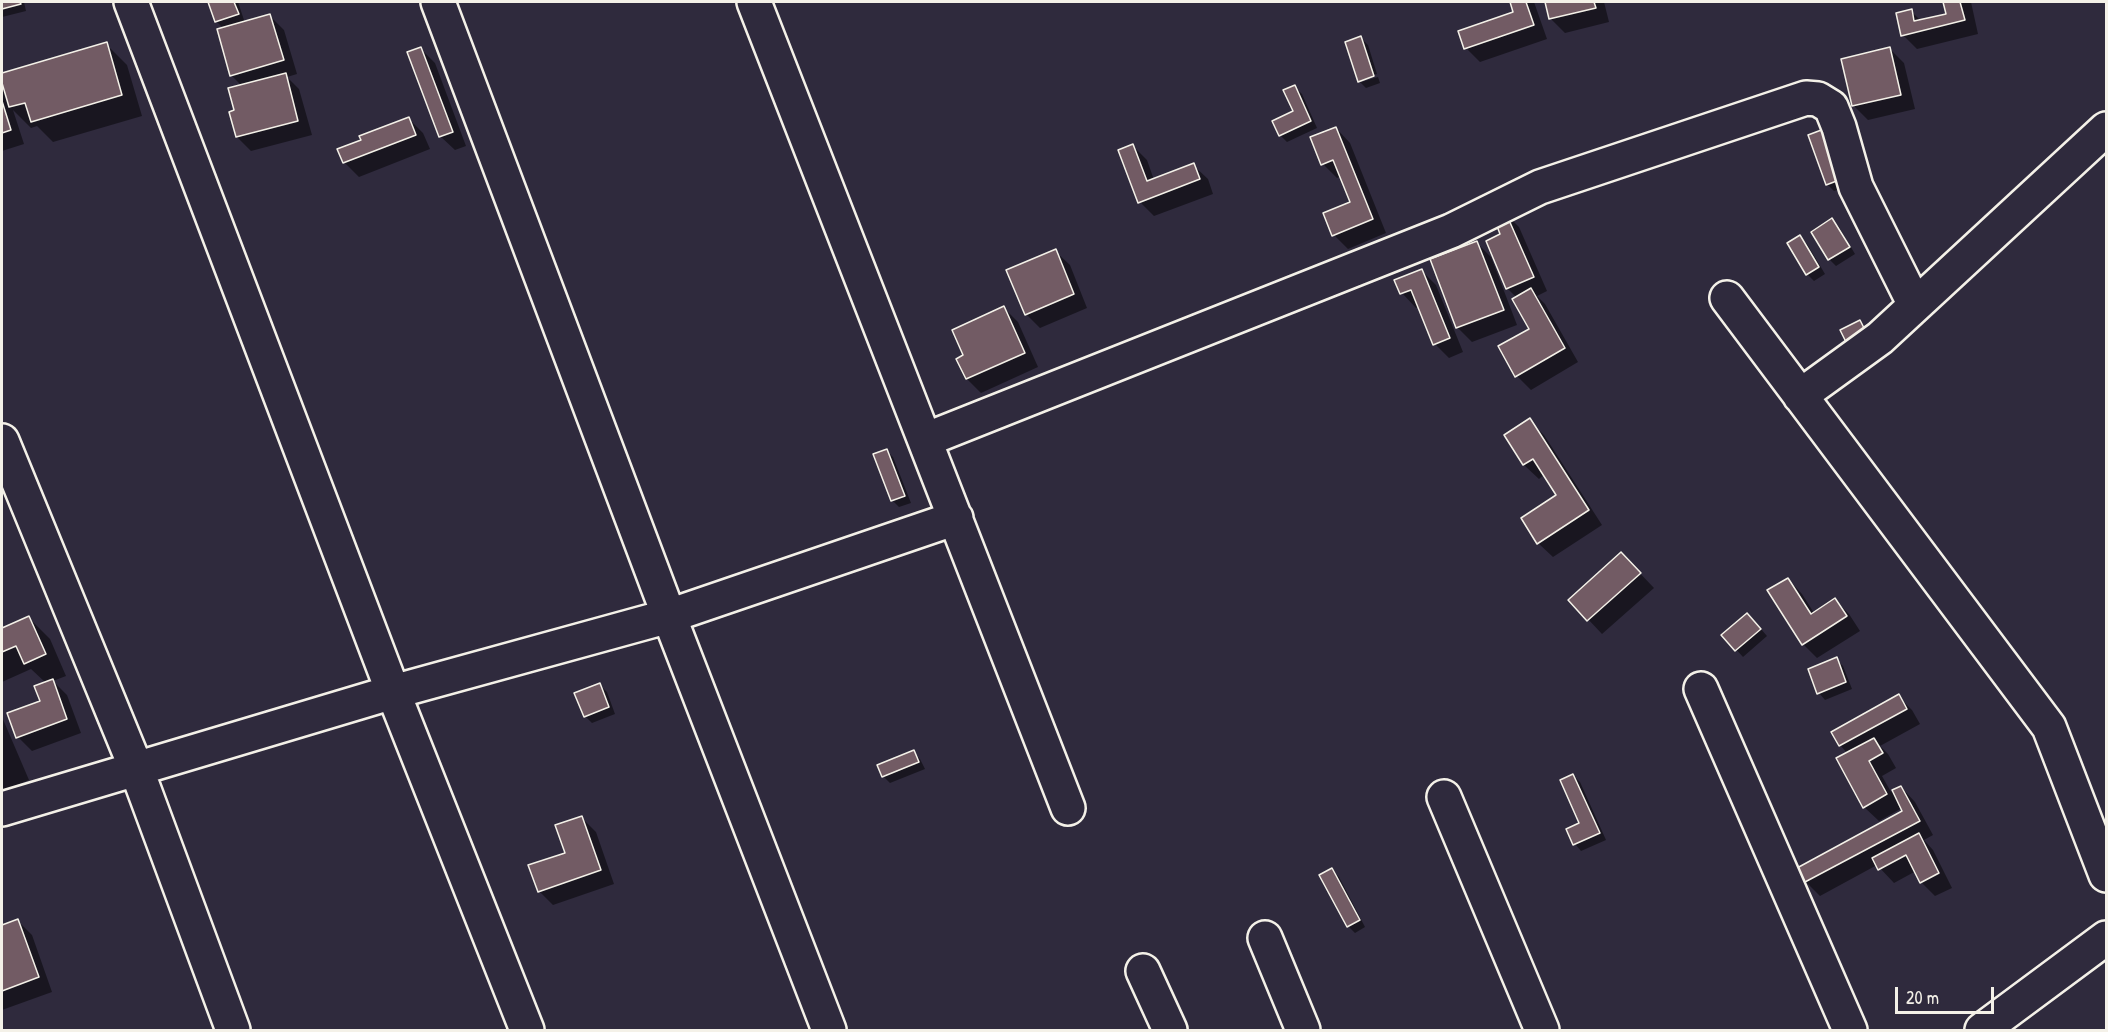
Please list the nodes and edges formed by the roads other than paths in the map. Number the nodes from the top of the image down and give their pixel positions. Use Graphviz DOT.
graph roads {
  1 [pos="131,2"];
  2 [pos="438,2"];
  3 [pos="754,2"];
  4 [pos="2106,129"];
  5 [pos="1727,298"];
  6 [pos="1915,305"];
  7 [pos="1800,396"];
  8 [pos="925,440"];
  9 [pos="2,441"];
  10 [pos="956,518"];
  11 [pos="669,616"];
  12 [pos="1701,689"];
  13 [pos="393,692"];
  14 [pos="136,768"];
  15 [pos="1444,797"];
  16 [pos="1068,808"];
  17 [pos="2,809"];
  18 [pos="2106,875"];
  19 [pos="1265,938"];
  20 [pos="2106,938"];
  21 [pos="1143,970"];
  22 [pos="232,1030"];
  23 [pos="527,1030"];
  24 [pos="829,1030"];
  25 [pos="1170,1030"];
  26 [pos="1303,1030"];
  27 [pos="1542,1030"];
  28 [pos="1850,1030"];
  29 [pos="1982,1030"];
  1 -- 13 [label="street"];
  2 -- 11 [label="street"];
  3 -- 8 [label="street"];
  4 -- 6 [label="street"];
  5 -- 7 [label="street"];
  6 -- 7 [label="street"];
  6 -- 8 [label="street"];
  7 -- 18 [label="street"];
  8 -- 10 [label="street"];
  9 -- 14 [label="street"];
  10 -- 11 [label="street"];
  10 -- 16 [label="street"];
  11 -- 13 [label="street"];
  11 -- 24 [label="street"];
  12 -- 28 [label="street"];
  13 -- 14 [label="street"];
  13 -- 23 [label="street"];
  14 -- 17 [label="street"];
  14 -- 22 [label="street"];
  15 -- 27 [label="street"];
  19 -- 26 [label="street"];
  20 -- 29 [label="street"];
  21 -- 25 [label="street"];
}
